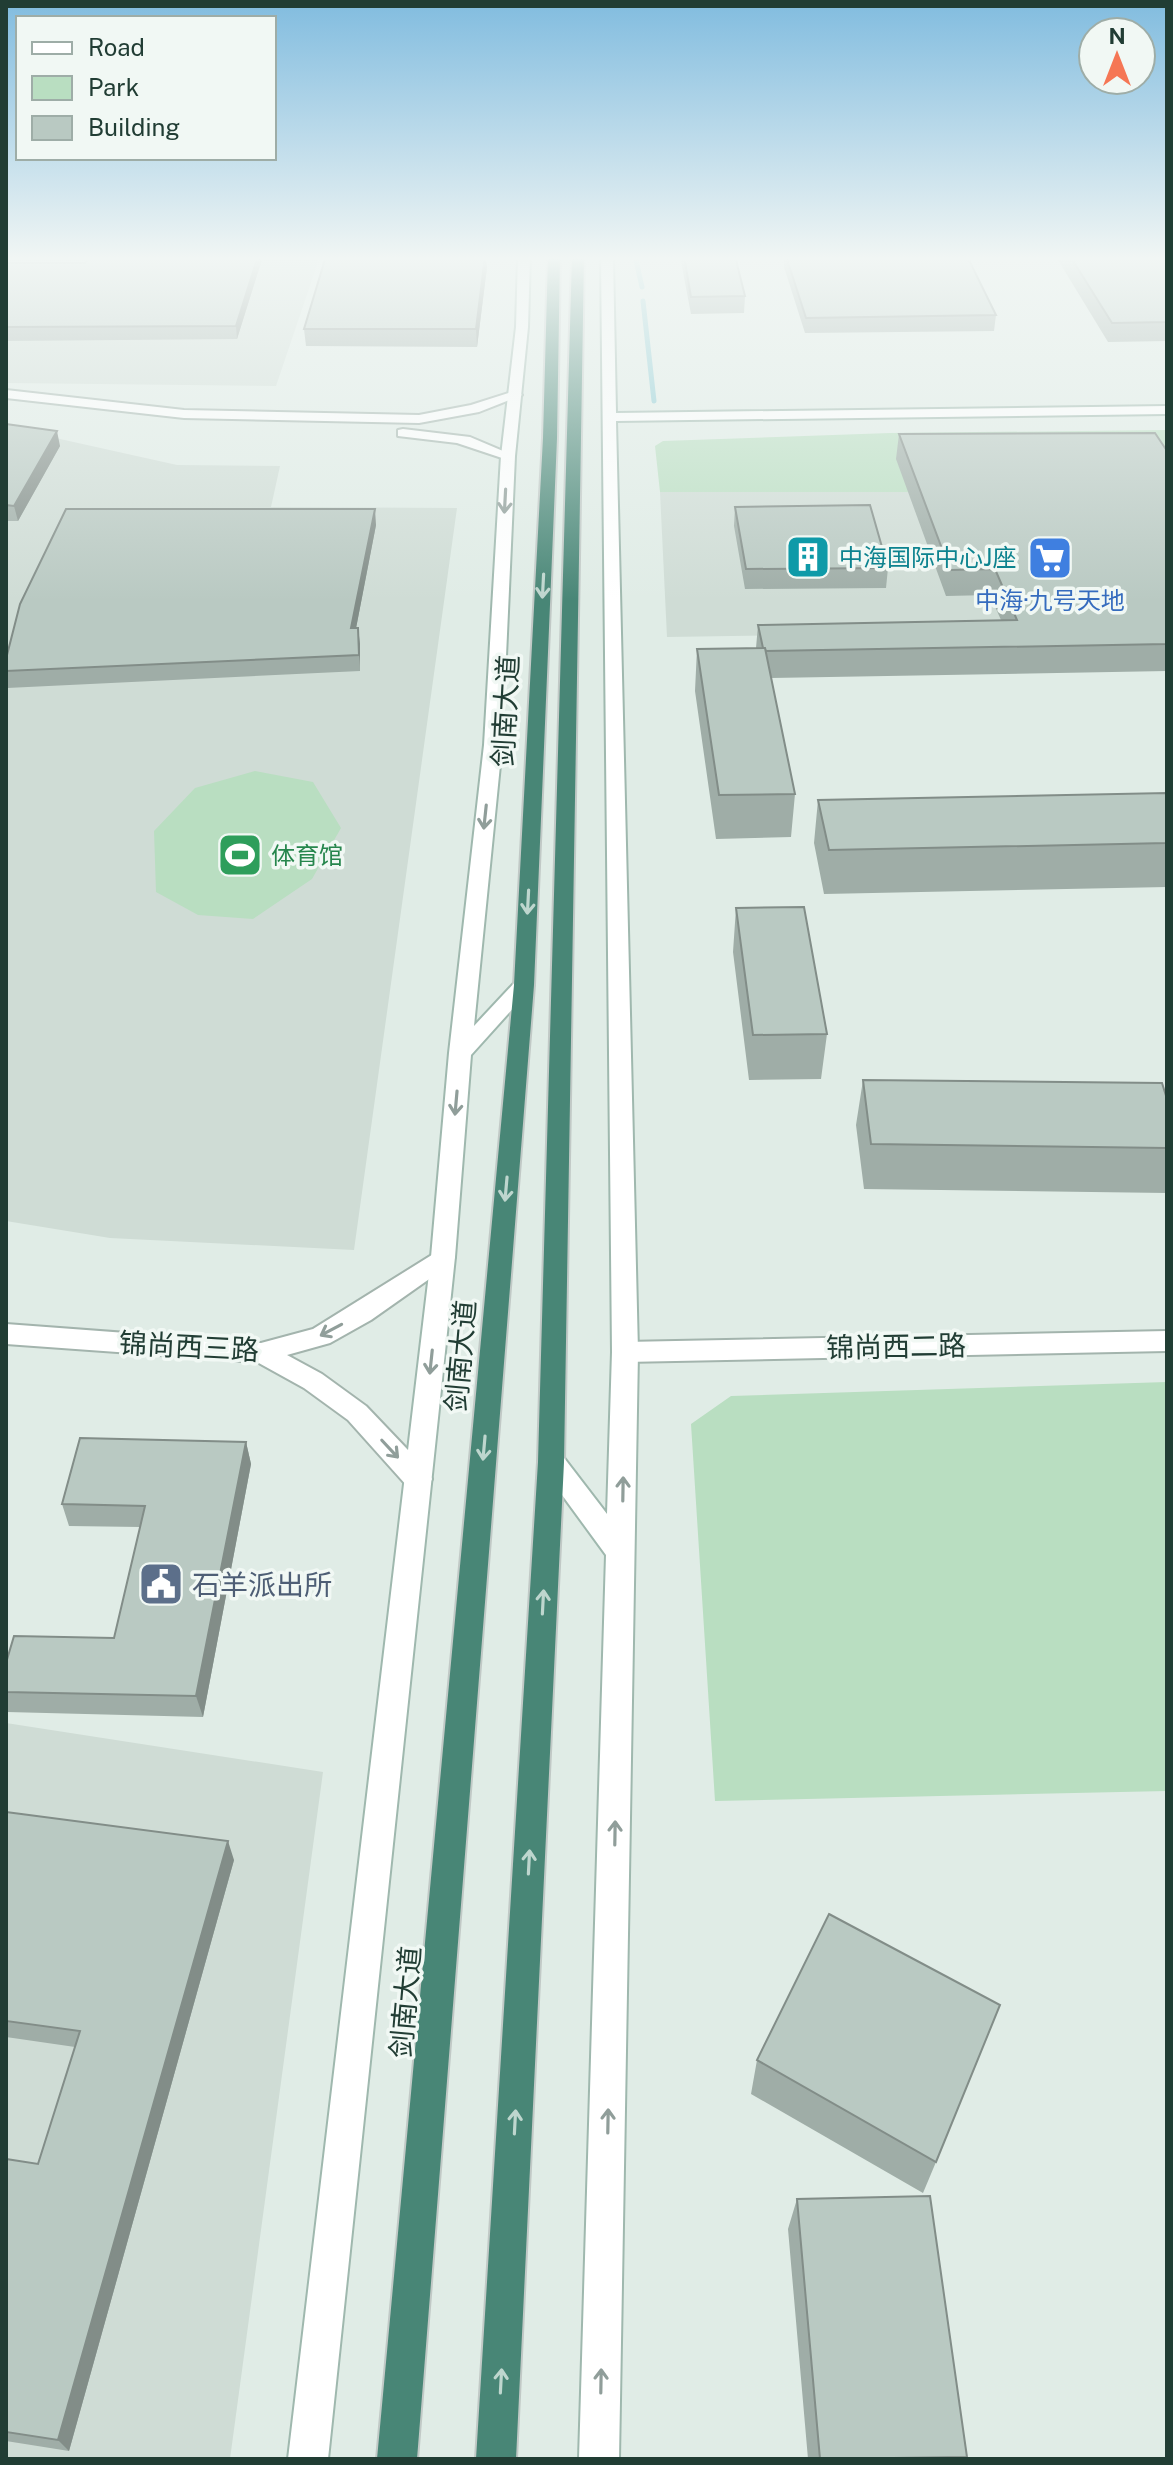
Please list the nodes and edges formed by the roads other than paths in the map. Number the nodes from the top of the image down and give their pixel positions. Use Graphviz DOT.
graph roads {
  1 [pos="522,371"];
  2 [pos="537,371"];
  3 [pos="587,371"];
  4 [pos="603,371"];
  5 [pos="6,394"];
  6 [pos="515,395"];
  7 [pos="1167,410"];
  8 [pos="611,424"];
  9 [pos="1167,424"];
  10 [pos="153,426"];
  11 [pos="206,430"];
  12 [pos="375,433"];
  13 [pos="508,456"];
  14 [pos="524,985"];
  15 [pos="460,1053"];
  16 [pos="443,1257"];
  17 [pos="6,1334"];
  18 [pos="1167,1341"];
  19 [pos="625,1352"];
  20 [pos="261,1353"];
  21 [pos="551,1462"];
  22 [pos="418,1479"];
  23 [pos="622,1554"];
  24 [pos="308,2459"];
  25 [pos="397,2459"];
  26 [pos="496,2459"];
  27 [pos="599,2459"];
  1 -- 6 [label="main road"];
  2 -- 14 [label="highway, 剑南大道, one-way"];
  3 -- 21 [label="highway"];
  4 -- 8 [label="main road"];
  5 -- 6 [label="main road"];
  6 -- 13 [label="main road"];
  7 -- 8 [label="main road"];
  8 -- 9 [label="main road"];
  8 -- 19 [label="main road"];
  10 -- 11 [label="main road"];
  12 -- 13 [label="main road"];
  13 -- 15 [label="main road, one-way"];
  14 -- 15 [label="main road"];
  14 -- 25 [label="highway, 剑南大道, one-way"];
  15 -- 16 [label="main road, one-way"];
  16 -- 20 [label="main road, 锦尚西三路, one-way"];
  16 -- 22 [label="main road, one-way"];
  17 -- 20 [label="main road, 锦尚西三路"];
  18 -- 19 [label="main road, 锦尚西二路"];
  23 -- 19 [label="main road, one-way"];
  20 -- 22 [label="main road, one-way"];
  21 -- 23 [label="main road"];
  26 -- 21 [label="highway, one-way"];
  22 -- 24 [label="main road"];
  27 -- 23 [label="main road, one-way"];
}
